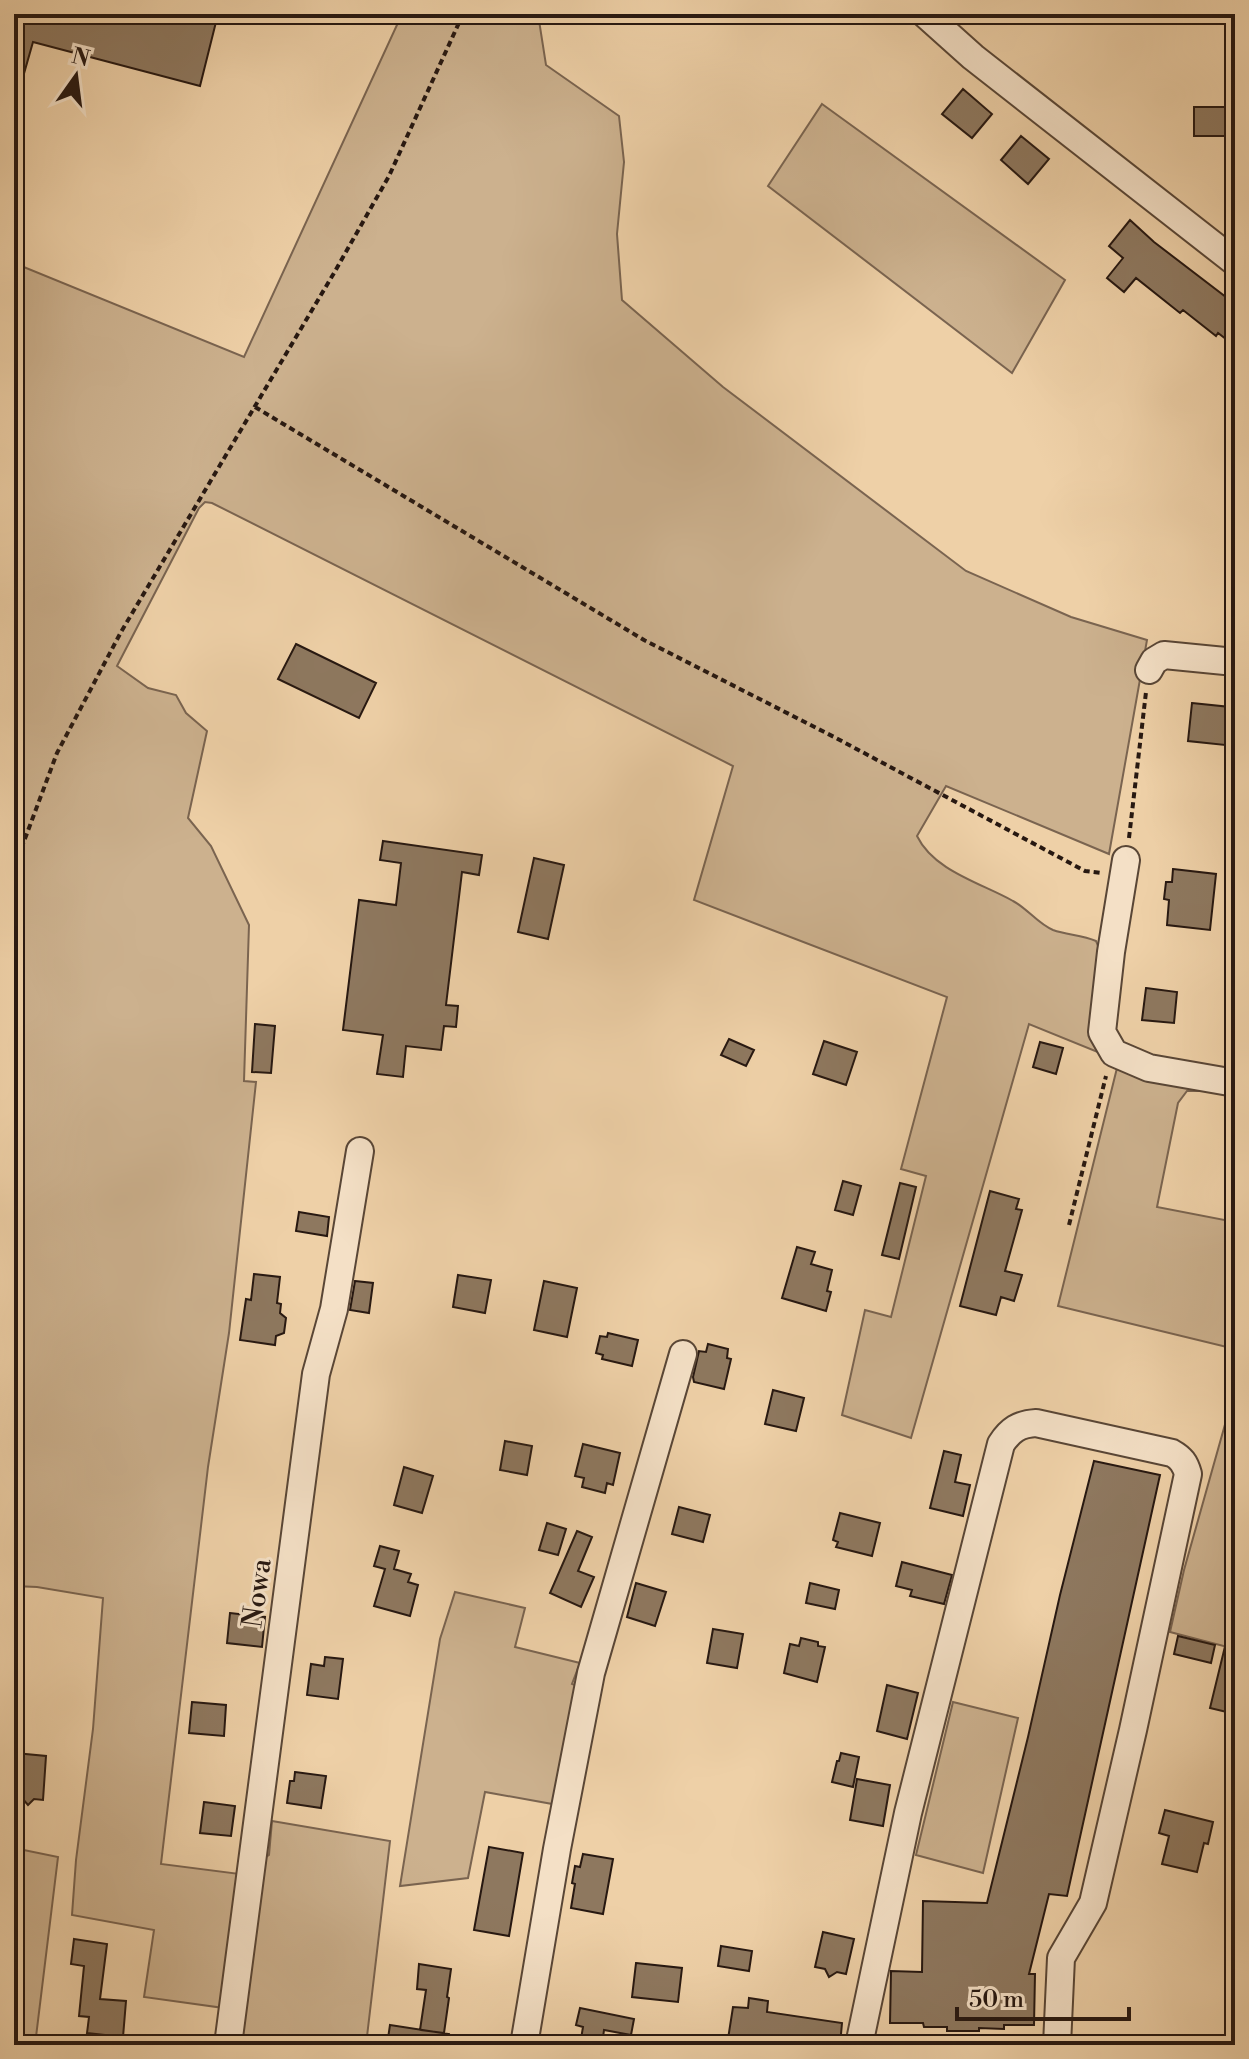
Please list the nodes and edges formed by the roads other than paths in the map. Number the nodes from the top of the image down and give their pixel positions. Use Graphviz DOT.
graph roads {
  1 [pos="925,14"];
  2 [pos="1235,262"];
  3 [pos="1235,662"];
  4 [pos="1149,670"];
  5 [pos="1124,868"];
  6 [pos="1235,1083"];
  7 [pos="360,1151"];
  8 [pos="683,1354"];
  9 [pos="228,2045"];
  10 [pos="524,2045"];
  11 [pos="859,2045"];
  12 [pos="1057,2045"];
  1 -- 2 [label="street"];
  3 -- 4 [label="street"];
  5 -- 6 [label="street"];
  7 -- 9 [label="street, Nowa"];
  8 -- 10 [label="street"];
  11 -- 12 [label="street"];
}
